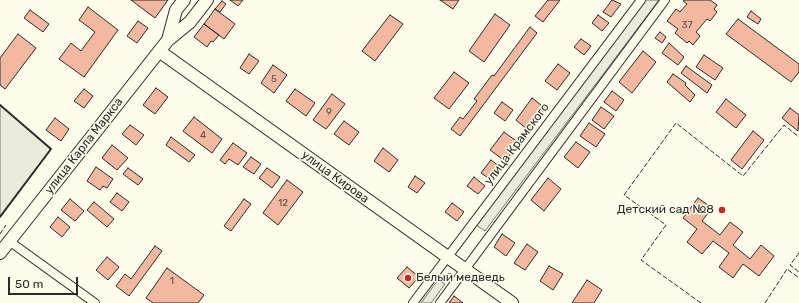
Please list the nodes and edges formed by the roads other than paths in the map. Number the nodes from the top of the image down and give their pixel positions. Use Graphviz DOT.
graph roads {
  1 [pos="184,0"];
  2 [pos="207,0"];
  3 [pos="641,0"];
  4 [pos="665,0"];
  5 [pos="168,40"];
  6 [pos="159,51"];
  7 [pos="9,241"];
  8 [pos="0,253"];
  9 [pos="447,257"];
  10 [pos="466,270"];
  11 [pos="96,303"];
  12 [pos="413,303"];
  13 [pos="440,303"];
  14 [pos="512,303"];
  1 -- 5 [label="main road, улица Карла Маркса"];
  2 -- 5 [label="main road, улица Карла Маркса"];
  3 -- 9 [label="street, улица Крамского"];
  4 -- 10 [label="street"];
  5 -- 6 [label="main road, улица Карла Маркса"];
  6 -- 7 [label="main road, улица Карла Маркса"];
  6 -- 9 [label="main road, улица Кирова"];
  7 -- 8 [label="main road, улица Карла Маркса"];
  7 -- 11 [label="street"];
  9 -- 10 [label="main road, улица Кирова"];
  9 -- 12 [label="street, улица Крамского"];
  10 -- 13 [label="street"];
  10 -- 14 [label="main road, улица Кирова"];
}
